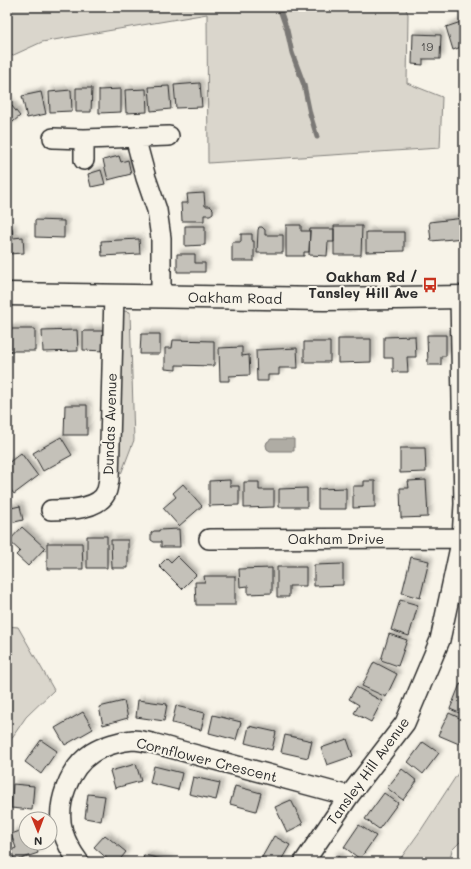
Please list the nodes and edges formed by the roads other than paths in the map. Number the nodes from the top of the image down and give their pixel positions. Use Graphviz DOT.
graph roads {
  1 [pos="169,136"];
  2 [pos="136,137"];
  3 [pos="53,138"];
  4 [pos="84,139"];
  5 [pos="84,160"];
  6 [pos="7,294"];
  7 [pos="114,296"];
  8 [pos="161,297"];
  9 [pos="462,297"];
  10 [pos="464,504"];
  11 [pos="51,510"];
  12 [pos="462,538"];
  13 [pos="209,539"];
  14 [pos="349,796"];
  15 [pos="79,862"];
  16 [pos="304,862"];
  1 -- 2 [label="street"];
  2 -- 4 [label="street"];
  2 -- 8 [label="street"];
  3 -- 4 [label="street"];
  4 -- 5 [label="street"];
  6 -- 7 [label="street, Oakham Road"];
  7 -- 8 [label="street, Oakham Road"];
  7 -- 11 [label="street, Dundas Avenue"];
  8 -- 9 [label="street, Oakham Road"];
  9 -- 10 [label="street, Tansley Hill Avenue"];
  10 -- 12 [label="street, Tansley Hill Avenue"];
  12 -- 13 [label="street, Oakham Drive"];
  12 -- 14 [label="street, Tansley Hill Avenue"];
  14 -- 15 [label="street, Cornflower Crescent"];
  14 -- 16 [label="street, Tansley Hill Avenue"];
}
